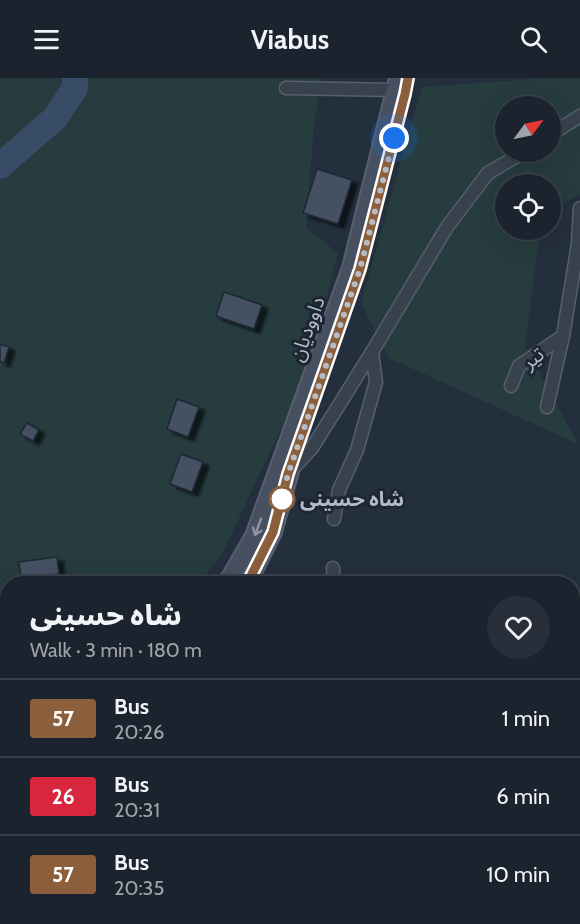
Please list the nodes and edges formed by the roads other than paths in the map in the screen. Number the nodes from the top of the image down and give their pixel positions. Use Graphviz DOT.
graph roads {
  1 [pos="408,78"];
  2 [pos="397,84"];
  3 [pos="286,88"];
  4 [pos="580,116"];
  5 [pos="561,128"];
  6 [pos="507,162"];
  7 [pos="580,208"];
  8 [pos="579,248"];
  9 [pos="563,336"];
  10 [pos="372,352"];
  11 [pos="511,386"];
  12 [pos="547,407"];
  13 [pos="283,473"];
  14 [pos="334,519"];
  15 [pos="333,568"];
  16 [pos="231,576"];
  17 [pos="251,576"];
  18 [pos="334,576"];
  1 -- 13 [label="street, داوودیان"];
  2 -- 3 [label="street"];
  2 -- 13 [label="street, داوودیان"];
  4 -- 5 [label="street"];
  6 -- 10 [label="street"];
  7 -- 8 [label="street"];
  8 -- 9 [label="street, تیر"];
  9 -- 11 [label="street, تیر"];
  9 -- 12 [label="street, تیر"];
  10 -- 13 [label="street"];
  10 -- 14 [label="street"];
  13 -- 16 [label="street, داوودیان, one-way"];
  13 -- 17 [label="street, داوودیان"];
  15 -- 18 [label="street"];
}
